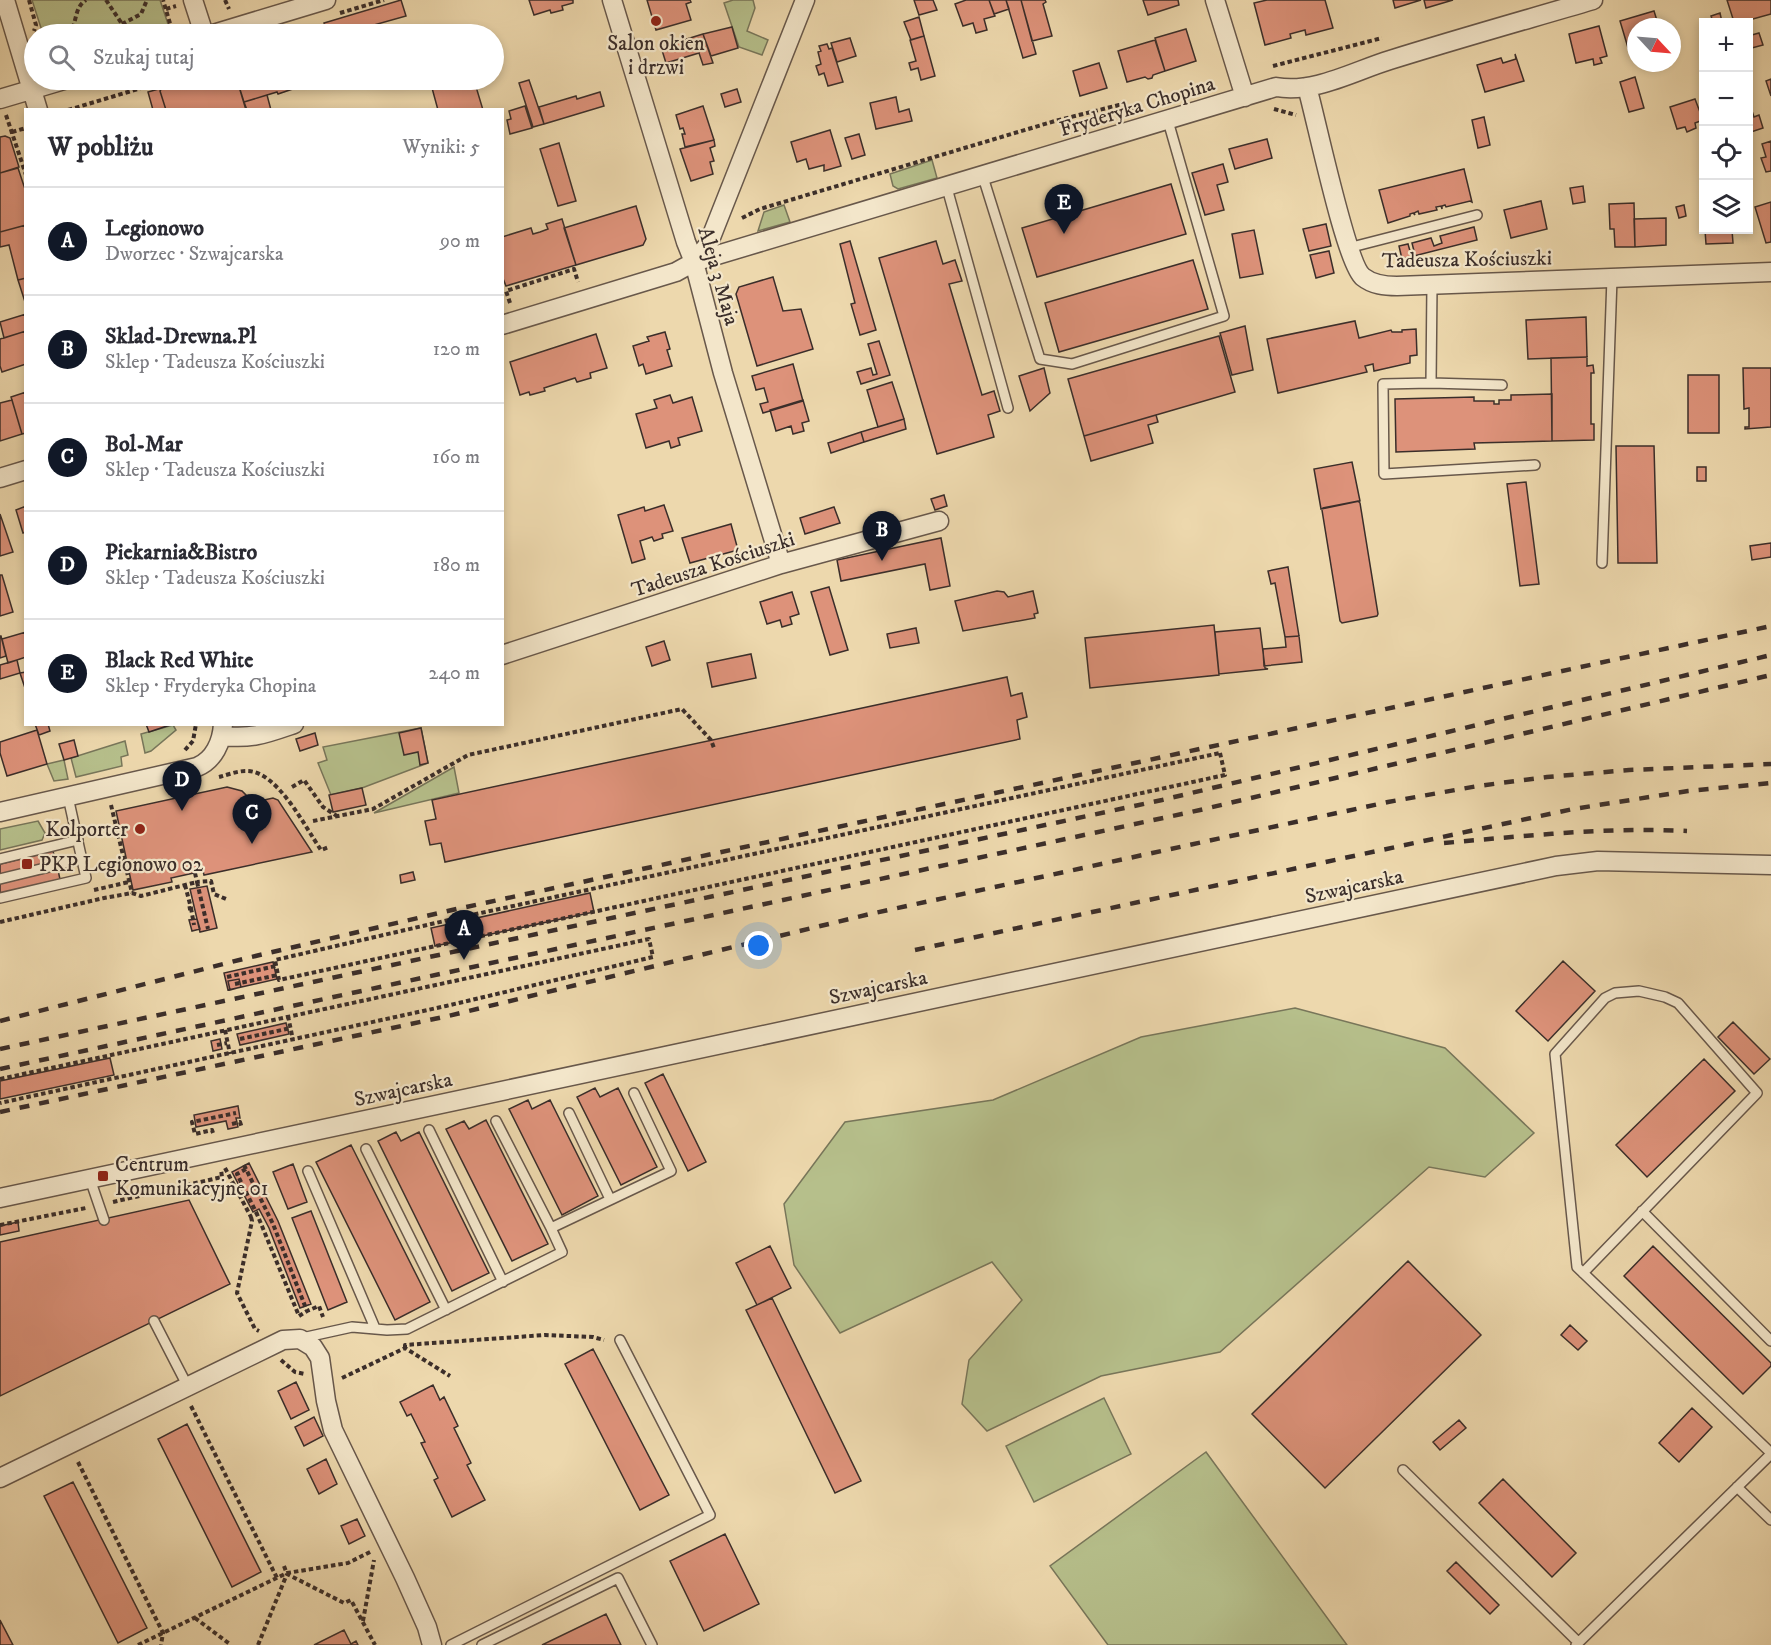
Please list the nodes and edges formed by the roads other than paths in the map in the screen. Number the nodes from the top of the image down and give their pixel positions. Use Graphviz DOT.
graph roads {
  1 [pos="5,0"];
  2 [pos="193,0"];
  3 [pos="326,0"];
  4 [pos="612,0"];
  5 [pos="805,0"];
  6 [pos="1215,0"];
  7 [pos="1593,0"];
  8 [pos="201,24"];
  9 [pos="246,24"];
  10 [pos="24,63"];
  11 [pos="1307,87"];
  12 [pos="29,90"];
  13 [pos="32,90"];
  14 [pos="1245,97"];
  15 [pos="0,99"];
  16 [pos="37,108"];
  17 [pos="1168,121"];
  18 [pos="983,177"];
  19 [pos="947,188"];
  20 [pos="1477,215"];
  21 [pos="1348,248"];
  22 [pos="694,262"];
  23 [pos="1771,273"];
  24 [pos="1612,278"];
  25 [pos="1432,285"];
  26 [pos="504,324"];
  27 [pos="1431,383"];
  28 [pos="1502,385"];
  29 [pos="1008,408"];
  30 [pos="1535,465"];
  31 [pos="24,471"];
  32 [pos="0,478"];
  33 [pos="939,521"];
  34 [pos="1602,563"];
  35 [pos="781,564"];
  36 [pos="504,654"];
  37 [pos="289,726"];
  38 [pos="222,730"];
  39 [pos="68,797"];
  40 [pos="0,812"];
  41 [pos="78,840"];
  42 [pos="0,859"];
  43 [pos="82,859"];
  44 [pos="1771,865"];
  45 [pos="0,879"];
  46 [pos="0,898"];
  47 [pos="634,1093"];
  48 [pos="569,1113"];
  49 [pos="496,1121"];
  50 [pos="429,1130"];
  51 [pos="366,1149"];
  52 [pos="308,1171"];
  53 [pos="90,1179"];
  54 [pos="0,1198"];
  55 [pos="610,1199"];
  56 [pos="1642,1211"];
  57 [pos="104,1220"];
  58 [pos="551,1228"];
  59 [pos="1583,1272"];
  60 [pos="503,1282"];
  61 [pos="446,1310"];
  62 [pos="154,1321"];
  63 [pos="375,1328"];
  64 [pos="300,1339"];
  65 [pos="620,1340"];
  66 [pos="1771,1341"];
  67 [pos="188,1386"];
  68 [pos="1771,1453"];
  69 [pos="1403,1470"];
  70 [pos="0,1478"];
  71 [pos="1737,1487"];
  72 [pos="1771,1520"];
  73 [pos="1578,1644"];
  74 [pos="432,1645"];
  75 [pos="451,1645"];
  76 [pos="482,1645"];
  77 [pos="651,1645"];
  1 -- 10 [label="street"];
  2 -- 8 [label="street"];
  3 -- 9 [label="street"];
  4 -- 22 [label="street, Aleja 3 Maja"];
  5 -- 22 [label="street"];
  6 -- 14 [label="street"];
  7 -- 11 [label="street, Fryderyka Chopina"];
  11 -- 14 [label="street, Fryderyka Chopina"];
  11 -- 21 [label="street, Tadeusza Kościuszki"];
  12 -- 15 [label="street"];
  13 -- 16 [label="street"];
  14 -- 17 [label="street, Fryderyka Chopina"];
  17 -- 18 [label="street, Fryderyka Chopina"];
  17 -- 18 [label="lane"];
  18 -- 19 [label="street, Fryderyka Chopina"];
  19 -- 22 [label="street, Fryderyka Chopina"];
  19 -- 29 [label="lane"];
  20 -- 21 [label="lane"];
  21 -- 25 [label="street, Tadeusza Kościuszki"];
  22 -- 26 [label="street, Fryderyka Chopina"];
  22 -- 35 [label="street, Aleja 3 Maja"];
  23 -- 24 [label="street, Tadeusza Kościuszki"];
  24 -- 25 [label="street, Tadeusza Kościuszki"];
  24 -- 34 [label="lane"];
  25 -- 27 [label="lane"];
  27 -- 28 [label="lane"];
  27 -- 30 [label="lane"];
  31 -- 32 [label="street"];
  33 -- 35 [label="street, Tadeusza Kościuszki"];
  35 -- 36 [label="street, Tadeusza Kościuszki"];
  37 -- 38 [label="street"];
  38 -- 39 [label="street"];
  39 -- 40 [label="street"];
  39 -- 41 [label="lane"];
  41 -- 42 [label="lane"];
  41 -- 43 [label="lane"];
  43 -- 45 [label="lane"];
  43 -- 46 [label="lane"];
  44 -- 53 [label="street, Szwajcarska"];
  47 -- 55 [label="lane"];
  48 -- 55 [label="lane"];
  49 -- 58 [label="lane"];
  50 -- 60 [label="lane"];
  51 -- 61 [label="lane"];
  52 -- 63 [label="lane"];
  53 -- 54 [label="street, Szwajcarska"];
  53 -- 57 [label="lane"];
  55 -- 58 [label="lane"];
  56 -- 59 [label="lane"];
  56 -- 59 [label="lane"];
  56 -- 66 [label="lane"];
  58 -- 60 [label="lane"];
  59 -- 68 [label="lane"];
  60 -- 61 [label="lane"];
  61 -- 63 [label="lane"];
  62 -- 67 [label="lane"];
  63 -- 64 [label="lane"];
  64 -- 67 [label="street"];
  64 -- 74 [label="street"];
  65 -- 75 [label="lane"];
  67 -- 70 [label="street"];
  68 -- 71 [label="lane"];
  69 -- 73 [label="lane"];
  71 -- 72 [label="lane"];
  71 -- 73 [label="lane"];
  76 -- 77 [label="lane"];
}
